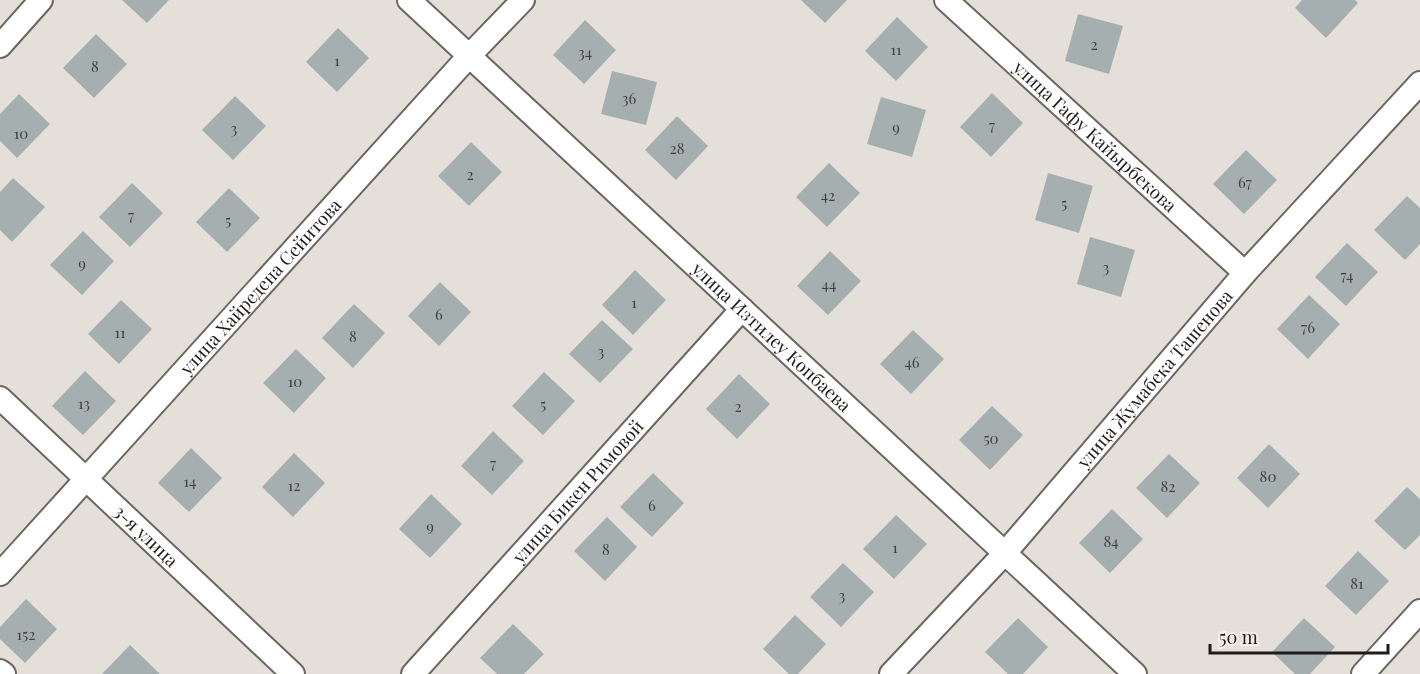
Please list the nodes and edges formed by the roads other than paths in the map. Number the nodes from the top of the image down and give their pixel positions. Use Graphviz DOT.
graph roads {
  1 [pos="41,0"];
  2 [pos="410,0"];
  3 [pos="523,0"];
  4 [pos="946,0"];
  5 [pos="0,46"];
  6 [pos="469,56"];
  7 [pos="1420,83"];
  8 [pos="1245,273"];
  9 [pos="741,309"];
  10 [pos="0,398"];
  11 [pos="86,479"];
  12 [pos="1005,553"];
  13 [pos="0,574"];
  14 [pos="1420,611"];
  15 [pos="0,671"];
  16 [pos="3,674"];
  17 [pos="293,674"];
  18 [pos="413,674"];
  19 [pos="891,674"];
  20 [pos="1135,674"];
  21 [pos="1363,674"];
  1 -- 5 [label="street"];
  2 -- 6 [label="street, улица Изтилеу Копбаева"];
  3 -- 6 [label="street, улица Хайредена Сейитова"];
  4 -- 8 [label="street, улица Гафу Кайырбекова"];
  6 -- 9 [label="street, улица Изтилеу Копбаева"];
  6 -- 11 [label="street, улица Хайредена Сейитова"];
  7 -- 8 [label="street, улица Жумабека Ташенова"];
  8 -- 12 [label="street, улица Жумабека Ташенова"];
  9 -- 12 [label="street, улица Изтилеу Копбаева"];
  9 -- 18 [label="street, улица Бикен Римовой"];
  10 -- 11 [label="street, 3-я улица"];
  11 -- 13 [label="street, улица Хайредена Сейитова"];
  11 -- 17 [label="street, 3-я улица"];
  12 -- 19 [label="street, улица Жумабека Ташенова"];
  12 -- 20 [label="street, улица Изтилеу Копбаева"];
  14 -- 21 [label="street"];
  15 -- 16 [label="street"];
}
